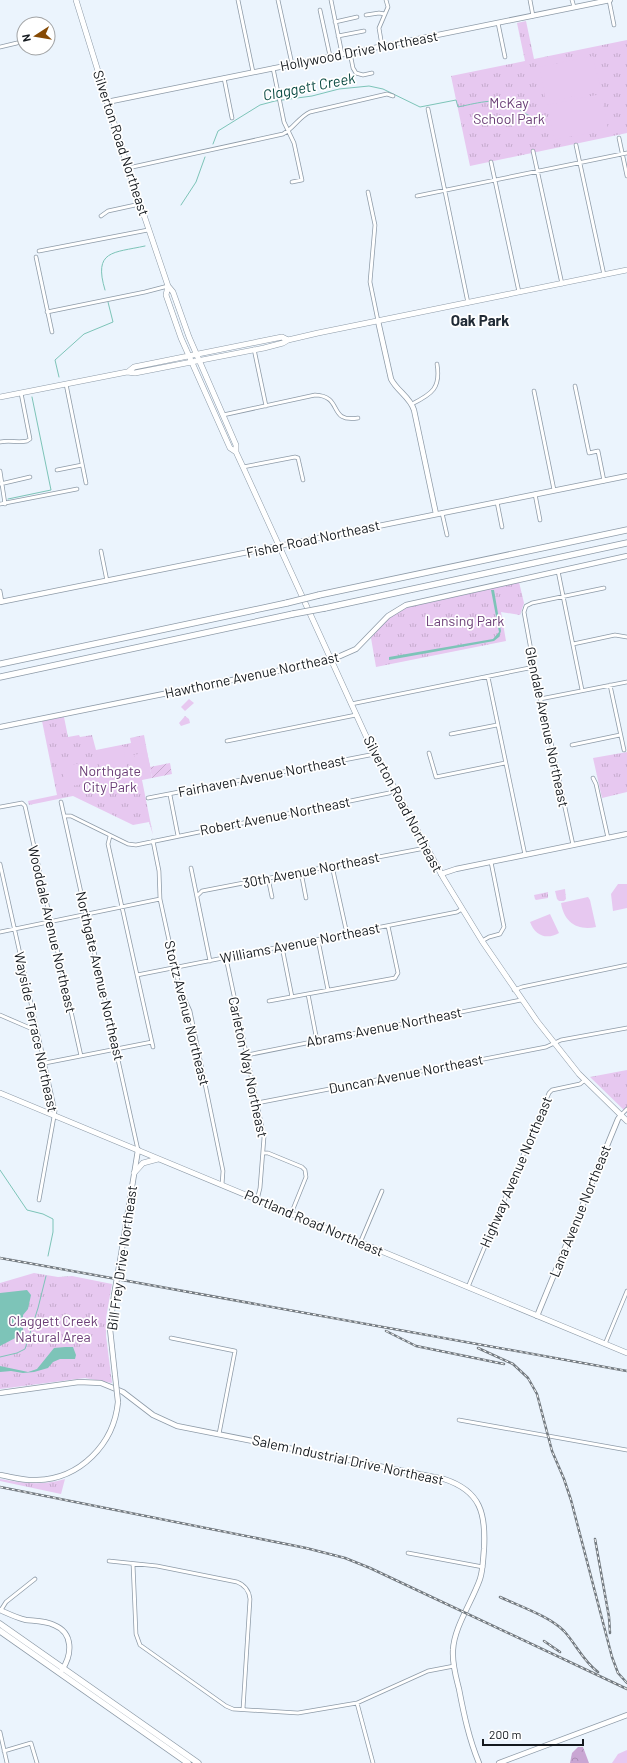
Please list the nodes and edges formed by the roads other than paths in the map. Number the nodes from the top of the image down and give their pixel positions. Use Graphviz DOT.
graph roads {
  1 [pos="76,0"];
  2 [pos="238,0"];
  3 [pos="278,0"];
  4 [pos="331,0"];
  5 [pos="386,0"];
  6 [pos="530,0"];
  7 [pos="572,0"];
  8 [pos="609,0"];
  9 [pos="574,7"];
  10 [pos="320,10"];
  11 [pos="385,14"];
  12 [pos="366,15"];
  13 [pos="533,16"];
  14 [pos="357,17"];
  15 [pos="335,22"];
  16 [pos="498,23"];
  17 [pos="614,25"];
  18 [pos="364,31"];
  19 [pos="338,36"];
  20 [pos="16,43"];
  21 [pos="382,46"];
  22 [pos="0,47"];
  23 [pos="350,52"];
  24 [pos="342,54"];
  25 [pos="330,56"];
  26 [pos="505,57"];
  27 [pos="292,64"];
  28 [pos="272,68"];
  29 [pos="253,72"];
  30 [pos="372,73"];
  31 [pos="224,78"];
  32 [pos="393,96"];
  33 [pos="107,102"];
  34 [pos="428,109"];
  35 [pos="232,118"];
  36 [pos="288,131"];
  37 [pos="619,138"];
  38 [pos="576,145"];
  39 [pos="533,151"];
  40 [pos="627,153"];
  41 [pos="622,154"];
  42 [pos="492,162"];
  43 [pos="580,163"];
  44 [pos="128,168"];
  45 [pos="537,171"];
  46 [pos="627,176"];
  47 [pos="495,179"];
  48 [pos="292,182"];
  49 [pos="445,190"];
  50 [pos="368,192"];
  51 [pos="417,196"];
  52 [pos="140,204"];
  53 [pos="101,216"];
  54 [pos="148,230"];
  55 [pos="39,250"];
  56 [pos="36,257"];
  57 [pos="627,270"];
  58 [pos="604,275"];
  59 [pos="562,284"];
  60 [pos="168,286"];
  61 [pos="519,292"];
  62 [pos="468,302"];
  63 [pos="47,312"];
  64 [pos="378,321"];
  65 [pos="52,332"];
  66 [pos="272,340"];
  67 [pos="288,340"];
  68 [pos="254,350"];
  69 [pos="198,358"];
  70 [pos="190,359"];
  71 [pos="437,364"];
  72 [pos="66,384"];
  73 [pos="575,386"];
  74 [pos="534,391"];
  75 [pos="21,393"];
  76 [pos="0,397"];
  77 [pos="412,404"];
  78 [pos="266,406"];
  79 [pos="223,415"];
  80 [pos="358,418"];
  81 [pos="0,442"];
  82 [pos="236,452"];
  83 [pos="82,465"];
  84 [pos="243,467"];
  85 [pos="57,470"];
  86 [pos="0,471"];
  87 [pos="627,476"];
  88 [pos="30,477"];
  89 [pos="303,480"];
  90 [pos="604,480"];
  91 [pos="1,483"];
  92 [pos="86,483"];
  93 [pos="77,489"];
  94 [pos="554,490"];
  95 [pos="535,494"];
  96 [pos="497,502"];
  97 [pos="0,504"];
  98 [pos="5,504"];
  99 [pos="442,513"];
  100 [pos="436,514"];
  101 [pos="540,520"];
  102 [pos="502,526"];
  103 [pos="627,530"];
  104 [pos="447,535"];
  105 [pos="627,543"];
  106 [pos="279,546"];
  107 [pos="101,551"];
  108 [pos="627,556"];
  109 [pos="558,571"];
  110 [pos="107,581"];
  111 [pos="604,588"];
  112 [pos="0,591"];
  113 [pos="564,596"];
  114 [pos="1,602"];
  115 [pos="627,637"];
  116 [pos="573,644"];
  117 [pos="331,660"];
  118 [pos="0,664"];
  119 [pos="534,667"];
  120 [pos="0,677"];
  121 [pos="488,677"];
  122 [pos="627,682"];
  123 [pos="610,685"];
  124 [pos="582,690"];
  125 [pos="540,698"];
  126 [pos="351,704"];
  127 [pos="356,715"];
  128 [pos="497,725"];
  129 [pos="0,727"];
  130 [pos="451,734"];
  131 [pos="620,735"];
  132 [pos="227,742"];
  133 [pos="572,745"];
  134 [pos="624,750"];
  135 [pos="429,753"];
  136 [pos="375,754"];
  137 [pos="506,763"];
  138 [pos="592,778"];
  139 [pos="395,790"];
  140 [pos="170,795"];
  141 [pos="148,798"];
  142 [pos="61,802"];
  143 [pos="0,807"];
  144 [pos="64,816"];
  145 [pos="627,834"];
  146 [pos="110,836"];
  147 [pos="178,836"];
  148 [pos="608,838"];
  149 [pos="153,841"];
  150 [pos="426,846"];
  151 [pos="573,846"];
  152 [pos="525,855"];
  153 [pos="490,862"];
  154 [pos="0,864"];
  155 [pos="332,866"];
  156 [pos="191,868"];
  157 [pos="301,872"];
  158 [pos="441,874"];
  159 [pos="268,878"];
  160 [pos="198,895"];
  161 [pos="272,897"];
  162 [pos="306,898"];
  163 [pos="160,899"];
  164 [pos="122,907"];
  165 [pos="462,910"];
  166 [pos="86,914"];
  167 [pos="50,921"];
  168 [pos="388,926"];
  169 [pos="14,929"];
  170 [pos="0,932"];
  171 [pos="346,934"];
  172 [pos="318,940"];
  173 [pos="482,941"];
  174 [pos="282,947"];
  175 [pos="226,958"];
  176 [pos="210,961"];
  177 [pos="627,965"];
  178 [pos="175,968"];
  179 [pos="138,975"];
  180 [pos="328,990"];
  181 [pos="514,990"];
  182 [pos="308,994"];
  183 [pos="292,997"];
  184 [pos="521,1000"];
  185 [pos="269,1001"];
  186 [pos="0,1015"];
  187 [pos="37,1028"];
  188 [pos="627,1028"];
  189 [pos="317,1041"];
  190 [pos="152,1042"];
  191 [pos="554,1044"];
  192 [pos="153,1047"];
  193 [pos="116,1049"];
  194 [pos="247,1055"];
  195 [pos="80,1056"];
  196 [pos="45,1063"];
  197 [pos="585,1080"];
  198 [pos="0,1093"];
  199 [pos="257,1103"];
  200 [pos="627,1109"];
  201 [pos="621,1115"];
  202 [pos="55,1116"];
  203 [pos="627,1121"];
  204 [pos="138,1150"];
  205 [pos="264,1153"];
  206 [pos="158,1159"];
  207 [pos="134,1174"];
  208 [pos="222,1185"];
  209 [pos="382,1191"];
  210 [pos="39,1200"];
  211 [pos="257,1200"];
  212 [pos="291,1214"];
  213 [pos="360,1242"];
  214 [pos="468,1287"];
  215 [pos="627,1291"];
  216 [pos="537,1316"];
  217 [pos="172,1338"];
  218 [pos="605,1344"];
  219 [pos="627,1353"];
  220 [pos="0,1393"];
  221 [pos="459,1420"];
  222 [pos="219,1434"];
  223 [pos="627,1450"];
  224 [pos="0,1475"];
  225 [pos="408,1553"];
  226 [pos="109,1561"];
  227 [pos="134,1564"];
  228 [pos="483,1567"];
  229 [pos="35,1579"];
  230 [pos="0,1610"];
  231 [pos="0,1624"];
  232 [pos="0,1631"];
  233 [pos="454,1666"];
  234 [pos="61,1670"];
  235 [pos="357,1703"];
  236 [pos="243,1709"];
  237 [pos="627,1715"];
  238 [pos="0,1732"];
  239 [pos="4,1751"];
  240 [pos="7,1763"];
  241 [pos="37,1763"];
  242 [pos="188,1763"];
  243 [pos="198,1763"];
  244 [pos="373,1763"];
  245 [pos="479,1763"];
  246 [pos="499,1763"];
  1 -- 33 [label="main road, Silverton Road Northeast"];
  2 -- 29 [label="street"];
  3 -- 27 [label="street"];
  4 -- 15 [label="street"];
  5 -- 11 [label="street"];
  6 -- 13 [label="street"];
  7 -- 9 [label="street"];
  8 -- 9 [label="street, Hollywood Drive Northeast"];
  8 -- 17 [label="street"];
  9 -- 13 [label="street, Hollywood Drive Northeast"];
  10 -- 25 [label="street"];
  11 -- 12 [label="street"];
  11 -- 21 [label="street"];
  13 -- 16 [label="street, Hollywood Drive Northeast"];
  14 -- 15 [label="street"];
  15 -- 19 [label="street"];
  16 -- 21 [label="street, Hollywood Drive Northeast"];
  16 -- 26 [label="street"];
  18 -- 19 [label="street"];
  19 -- 24 [label="street"];
  20 -- 22 [label="street"];
  21 -- 23 [label="street, Hollywood Drive Northeast"];
  23 -- 24 [label="street, Hollywood Drive Northeast"];
  23 -- 30 [label="street"];
  24 -- 25 [label="street, Hollywood Drive Northeast"];
  25 -- 27 [label="street, Hollywood Drive Northeast"];
  27 -- 28 [label="street, Hollywood Drive Northeast"];
  28 -- 29 [label="street, Hollywood Drive Northeast"];
  28 -- 36 [label="street"];
  29 -- 31 [label="street, Hollywood Drive Northeast"];
  31 -- 33 [label="street, Hollywood Drive Northeast"];
  31 -- 35 [label="street"];
  32 -- 36 [label="street"];
  33 -- 44 [label="main road, Silverton Road Northeast"];
  34 -- 49 [label="street"];
  36 -- 44 [label="street"];
  36 -- 48 [label="street"];
  37 -- 41 [label="street"];
  38 -- 43 [label="street"];
  39 -- 45 [label="street"];
  40 -- 41 [label="street"];
  41 -- 43 [label="street"];
  41 -- 46 [label="street"];
  42 -- 47 [label="street"];
  43 -- 45 [label="street"];
  43 -- 58 [label="street"];
  44 -- 52 [label="main road, Silverton Road Northeast"];
  45 -- 47 [label="street"];
  45 -- 59 [label="street"];
  47 -- 49 [label="street"];
  47 -- 61 [label="street"];
  49 -- 51 [label="street"];
  49 -- 62 [label="street"];
  50 -- 64 [label="street"];
  52 -- 53 [label="street"];
  52 -- 54 [label="main road, Silverton Road Northeast"];
  54 -- 55 [label="street"];
  54 -- 60 [label="main road, Silverton Road Northeast"];
  56 -- 63 [label="street"];
  57 -- 58 [label="main road"];
  58 -- 59 [label="main road"];
  59 -- 61 [label="main road"];
  60 -- 63 [label="street"];
  60 -- 69 [label="main road, Silverton Road Northeast"];
  60 -- 70 [label="main road, Silverton Road Northeast"];
  61 -- 62 [label="main road"];
  62 -- 64 [label="main road"];
  63 -- 65 [label="street"];
  64 -- 67 [label="main road"];
  64 -- 77 [label="street"];
  66 -- 67 [label="main road"];
  66 -- 68 [label="main road"];
  66 -- 69 [label="main road"];
  67 -- 68 [label="main road"];
  68 -- 69 [label="main road"];
  68 -- 78 [label="street"];
  69 -- 70 [label="main road"];
  69 -- 79 [label="main road, Silverton Road Northeast"];
  70 -- 72 [label="main road"];
  70 -- 82 [label="main road, Silverton Road Northeast"];
  71 -- 77 [label="street"];
  72 -- 75 [label="main road"];
  72 -- 83 [label="street"];
  73 -- 90 [label="street"];
  74 -- 94 [label="street"];
  75 -- 76 [label="main road"];
  75 -- 81 [label="street"];
  77 -- 100 [label="street"];
  78 -- 79 [label="street"];
  78 -- 80 [label="street"];
  79 -- 82 [label="main road, Silverton Road Northeast"];
  82 -- 84 [label="main road, Silverton Road Northeast"];
  83 -- 85 [label="street"];
  83 -- 92 [label="street"];
  84 -- 89 [label="street"];
  84 -- 106 [label="main road, Silverton Road Northeast"];
  86 -- 91 [label="street"];
  87 -- 90 [label="street, Fisher Road Northeast"];
  88 -- 91 [label="street"];
  90 -- 94 [label="street, Fisher Road Northeast"];
  91 -- 98 [label="street"];
  93 -- 98 [label="street"];
  94 -- 95 [label="street, Fisher Road Northeast"];
  95 -- 96 [label="street, Fisher Road Northeast"];
  95 -- 101 [label="street"];
  96 -- 99 [label="street, Fisher Road Northeast"];
  96 -- 102 [label="street"];
  97 -- 98 [label="street"];
  99 -- 100 [label="street, Fisher Road Northeast"];
  99 -- 104 [label="street"];
  100 -- 106 [label="street, Fisher Road Northeast"];
  103 -- 118 [label="highway, bridge"];
  105 -- 120 [label="highway, bridge"];
  106 -- 110 [label="street, Fisher Road Northeast"];
  106 -- 117 [label="main road, Silverton Road Northeast"];
  107 -- 110 [label="street"];
  108 -- 109 [label="street, Hawthorne Avenue Northeast"];
  109 -- 113 [label="street"];
  109 -- 117 [label="street, Hawthorne Avenue Northeast"];
  110 -- 114 [label="street, Fisher Road Northeast"];
  111 -- 113 [label="street"];
  112 -- 114 [label="street"];
  113 -- 116 [label="street"];
  113 -- 119 [label="street, Glendale Avenue Northeast"];
  115 -- 116 [label="street"];
  116 -- 124 [label="street"];
  117 -- 126 [label="main road, Silverton Road Northeast"];
  117 -- 129 [label="street, Hawthorne Avenue Northeast"];
  119 -- 121 [label="street"];
  119 -- 125 [label="street, Glendale Avenue Northeast"];
  121 -- 126 [label="street"];
  121 -- 128 [label="street"];
  122 -- 123 [label="street"];
  123 -- 124 [label="street"];
  123 -- 131 [label="street"];
  124 -- 125 [label="street"];
  125 -- 151 [label="street, Glendale Avenue Northeast"];
  126 -- 127 [label="main road, Silverton Road Northeast"];
  127 -- 132 [label="street"];
  127 -- 136 [label="main road, Silverton Road Northeast"];
  128 -- 130 [label="street"];
  128 -- 137 [label="street"];
  131 -- 133 [label="street"];
  131 -- 134 [label="street"];
  135 -- 137 [label="street"];
  136 -- 139 [label="main road, Silverton Road Northeast"];
  136 -- 140 [label="street, Fairhaven Avenue Northeast"];
  137 -- 152 [label="street"];
  138 -- 148 [label="street"];
  139 -- 147 [label="street, Robert Avenue Northeast"];
  139 -- 150 [label="main road, Silverton Road Northeast"];
  140 -- 141 [label="street, Fairhaven Avenue Northeast"];
  140 -- 147 [label="street"];
  142 -- 144 [label="street, Northgate Avenue Northeast"];
  143 -- 167 [label="street, Wooddale Avenue Northeast"];
  144 -- 146 [label="street, Robert Avenue Northeast"];
  144 -- 166 [label="street, Northgate Avenue Northeast"];
  145 -- 148 [label="street"];
  146 -- 149 [label="street, Robert Avenue Northeast"];
  146 -- 164 [label="street"];
  147 -- 149 [label="street, Robert Avenue Northeast"];
  148 -- 151 [label="street"];
  149 -- 163 [label="street, Stortz Avenue Northeast"];
  150 -- 155 [label="street, 30th Avenue Northeast"];
  150 -- 158 [label="main road, Silverton Road Northeast"];
  151 -- 152 [label="street"];
  152 -- 153 [label="street"];
  153 -- 158 [label="street"];
  153 -- 173 [label="street"];
  154 -- 169 [label="street, Wayside Terrace Northeast"];
  155 -- 157 [label="street, 30th Avenue Northeast"];
  155 -- 171 [label="street"];
  156 -- 160 [label="street"];
  157 -- 159 [label="street, 30th Avenue Northeast"];
  157 -- 162 [label="street"];
  158 -- 165 [label="main road, Silverton Road Northeast"];
  159 -- 160 [label="street, 30th Avenue Northeast"];
  159 -- 161 [label="street"];
  160 -- 176 [label="street"];
  163 -- 164 [label="street"];
  163 -- 178 [label="street, Stortz Avenue Northeast"];
  164 -- 166 [label="street"];
  164 -- 179 [label="street"];
  165 -- 168 [label="street, Williams Avenue Northeast"];
  165 -- 173 [label="main road, Silverton Road Northeast"];
  166 -- 167 [label="street"];
  166 -- 193 [label="street, Northgate Avenue Northeast"];
  167 -- 169 [label="street"];
  167 -- 195 [label="street, Wooddale Avenue Northeast"];
  168 -- 171 [label="street, Williams Avenue Northeast"];
  168 -- 180 [label="street"];
  169 -- 170 [label="street"];
  169 -- 187 [label="street, Wayside Terrace Northeast"];
  171 -- 172 [label="street, Williams Avenue Northeast"];
  172 -- 174 [label="street, Williams Avenue Northeast"];
  172 -- 180 [label="street"];
  173 -- 181 [label="main road, Silverton Road Northeast"];
  174 -- 175 [label="street, Williams Avenue Northeast"];
  174 -- 183 [label="street"];
  175 -- 176 [label="street, Williams Avenue Northeast"];
  175 -- 194 [label="street, Carleton Way Northeast"];
  176 -- 178 [label="street, Williams Avenue Northeast"];
  177 -- 181 [label="street"];
  178 -- 179 [label="street, Williams Avenue Northeast"];
  178 -- 208 [label="street, Stortz Avenue Northeast"];
  179 -- 190 [label="street"];
  180 -- 182 [label="street"];
  181 -- 184 [label="main road, Silverton Road Northeast"];
  182 -- 183 [label="street"];
  182 -- 189 [label="street"];
  183 -- 185 [label="street"];
  184 -- 189 [label="street, Abrams Avenue Northeast"];
  184 -- 191 [label="main road, Silverton Road Northeast"];
  186 -- 187 [label="street"];
  187 -- 196 [label="street, Wayside Terrace Northeast"];
  188 -- 191 [label="street, Duncan Avenue Northeast"];
  189 -- 194 [label="street, Abrams Avenue Northeast"];
  190 -- 192 [label="street"];
  190 -- 193 [label="street"];
  191 -- 197 [label="main road, Silverton Road Northeast"];
  191 -- 199 [label="street, Duncan Avenue Northeast"];
  193 -- 195 [label="street"];
  193 -- 204 [label="street, Northgate Avenue Northeast"];
  194 -- 199 [label="street, Carleton Way Northeast"];
  195 -- 196 [label="street"];
  196 -- 202 [label="street, Wayside Terrace Northeast"];
  197 -- 201 [label="main road, Silverton Road Northeast"];
  197 -- 214 [label="street, Highway Avenue Northeast"];
  198 -- 202 [label="main road, Portland Road Northeast"];
  199 -- 205 [label="street, Carleton Way Northeast"];
  200 -- 201 [label="street, Lana Avenue Northeast"];
  201 -- 203 [label="main road, Silverton Road Northeast"];
  201 -- 216 [label="street, Lana Avenue Northeast"];
  202 -- 204 [label="main road, Portland Road Northeast"];
  202 -- 210 [label="street, Wayside Terrace Northeast"];
  204 -- 206 [label="main road, Portland Road Northeast"];
  204 -- 207 [label="street, Bill Frey Drive Northeast"];
  205 -- 211 [label="street, Carleton Way Northeast"];
  205 -- 212 [label="street"];
  206 -- 207 [label="main road"];
  206 -- 208 [label="main road, Portland Road Northeast"];
  207 -- 224 [label="street, Bill Frey Drive Northeast, bridge"];
  208 -- 211 [label="main road, Portland Road Northeast"];
  209 -- 213 [label="street"];
  211 -- 212 [label="main road, Portland Road Northeast"];
  212 -- 213 [label="main road, Portland Road Northeast"];
  213 -- 214 [label="main road, Portland Road Northeast"];
  214 -- 216 [label="main road, Portland Road Northeast"];
  215 -- 218 [label="street"];
  216 -- 218 [label="main road, Portland Road Northeast"];
  217 -- 222 [label="street"];
  218 -- 219 [label="main road, Portland Road Northeast"];
  220 -- 222 [label="street, Salem Industrial Drive Northeast"];
  221 -- 223 [label="street"];
  222 -- 228 [label="street, Salem Industrial Drive Northeast"];
  225 -- 228 [label="street"];
  226 -- 227 [label="street"];
  227 -- 236 [label="street"];
  227 -- 236 [label="street"];
  228 -- 233 [label="street, Salem Industrial Drive Northeast"];
  229 -- 230 [label="street"];
  230 -- 234 [label="street"];
  231 -- 234 [label="highway"];
  232 -- 234 [label="highway"];
  233 -- 235 [label="street"];
  233 -- 245 [label="street, Salem Industrial Drive Northeast"];
  234 -- 242 [label="highway"];
  234 -- 243 [label="highway"];
  235 -- 236 [label="street"];
  235 -- 244 [label="street"];
  237 -- 246 [label="street"];
  238 -- 239 [label="street"];
  239 -- 240 [label="street"];
  239 -- 241 [label="street"];
}
